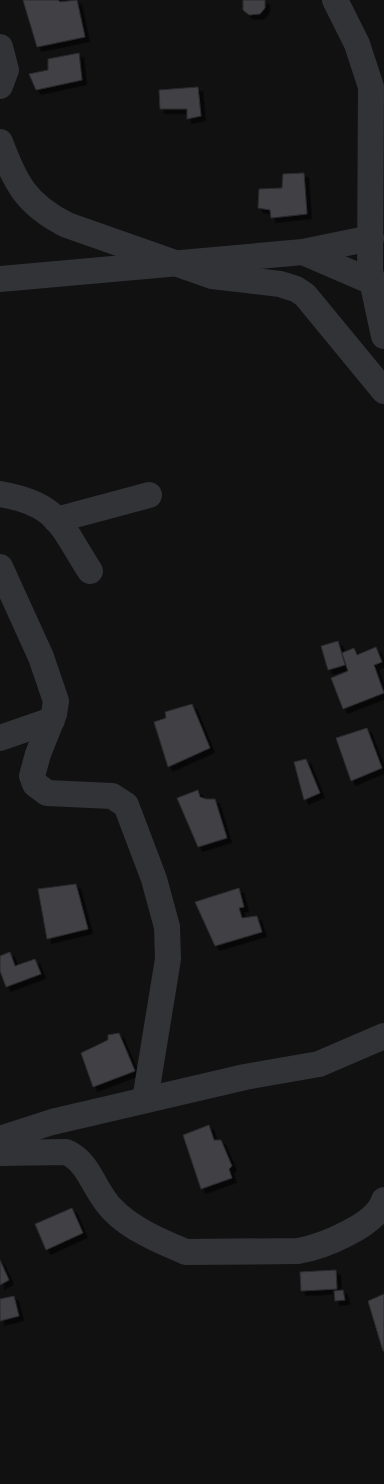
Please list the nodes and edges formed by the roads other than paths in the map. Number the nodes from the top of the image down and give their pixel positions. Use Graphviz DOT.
graph roads {
  1 [pos="334,0"];
  2 [pos="0,47"];
  3 [pos="0,86"];
  4 [pos="0,142"];
  5 [pos="0,192"];
  6 [pos="32,203"];
  7 [pos="371,238"];
  8 [pos="303,252"];
  9 [pos="175,263"];
  10 [pos="0,279"];
  11 [pos="378,285"];
  12 [pos="384,336"];
  13 [pos="384,391"];
  14 [pos="0,494"];
  15 [pos="149,495"];
  16 [pos="56,520"];
  17 [pos="0,567"];
  18 [pos="90,571"];
  19 [pos="52,720"];
  20 [pos="0,738"];
  21 [pos="384,1036"];
  22 [pos="145,1100"];
  23 [pos="0,1139"];
  24 [pos="0,1153"];
  25 [pos="384,1200"];
  1 -- 7 [label="street"];
  2 -- 3 [label="street"];
  4 -- 6 [label="street"];
  5 -- 6 [label="street"];
  6 -- 9 [label="street"];
  7 -- 8 [label="street"];
  7 -- 11 [label="street"];
  8 -- 9 [label="street"];
  8 -- 11 [label="street"];
  9 -- 10 [label="street"];
  9 -- 13 [label="street"];
  11 -- 12 [label="street"];
  14 -- 16 [label="street"];
  15 -- 16 [label="street"];
  16 -- 18 [label="street"];
  17 -- 19 [label="street"];
  19 -- 20 [label="street"];
  19 -- 22 [label="street"];
  21 -- 22 [label="street"];
  22 -- 23 [label="street"];
  24 -- 25 [label="street"];
}
